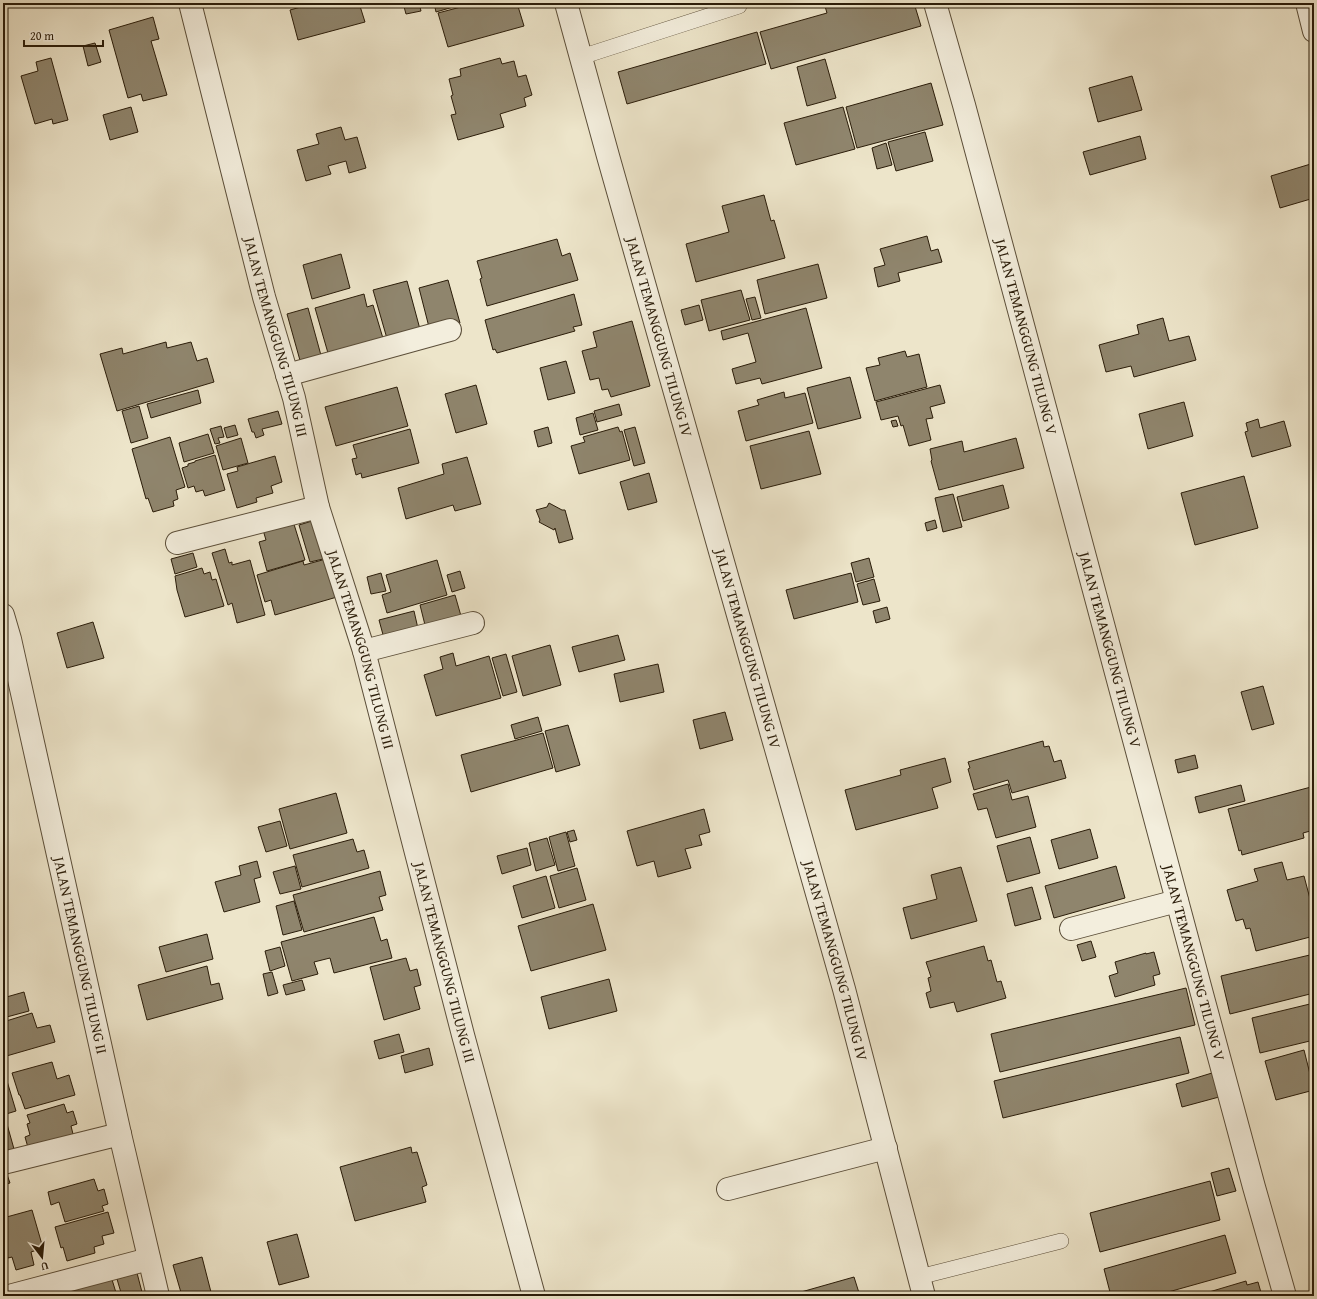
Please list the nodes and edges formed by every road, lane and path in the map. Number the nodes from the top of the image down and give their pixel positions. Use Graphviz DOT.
graph roads {
  1 [pos="190,3"];
  2 [pos="566,3"];
  3 [pos="935,3"];
  4 [pos="1307,3"];
  5 [pos="739,6"];
  6 [pos="1314,31"];
  7 [pos="581,57"];
  8 [pos="450,330"];
  9 [pos="287,375"];
  10 [pos="318,508"];
  11 [pos="177,544"];
  12 [pos="3,615"];
  13 [pos="474,623"];
  14 [pos="364,651"];
  15 [pos="1177,900"];
  16 [pos="1071,929"];
  17 [pos="120,1134"];
  18 [pos="886,1148"];
  19 [pos="3,1163"];
  20 [pos="728,1189"];
  21 [pos="1061,1241"];
  22 [pos="149,1259"];
  23 [pos="922,1286"];
  24 [pos="9,1296"];
  25 [pos="158,1296"];
  26 [pos="534,1296"];
  27 [pos="1284,1296"];
  1 -- 9 [label="street, JALAN TEMANGGUNG TILUNG III"];
  2 -- 7 [label="street, JALAN TEMANGGUNG TILUNG IV"];
  3 -- 15 [label="street, JALAN TEMANGGUNG TILUNG V"];
  4 -- 6 [label="street"];
  5 -- 7 [label="lane"];
  7 -- 18 [label="street, JALAN TEMANGGUNG TILUNG IV"];
  8 -- 9 [label="street"];
  9 -- 10 [label="street, JALAN TEMANGGUNG TILUNG III"];
  10 -- 11 [label="street"];
  10 -- 14 [label="street, JALAN TEMANGGUNG TILUNG III"];
  12 -- 17 [label="street, JALAN TEMANGGUNG TILUNG II"];
  13 -- 14 [label="street"];
  14 -- 26 [label="street, JALAN TEMANGGUNG TILUNG III"];
  15 -- 16 [label="street"];
  15 -- 27 [label="street, JALAN TEMANGGUNG TILUNG V"];
  17 -- 19 [label="street"];
  17 -- 22 [label="street, JALAN TEMANGGUNG TILUNG II"];
  18 -- 20 [label="street"];
  18 -- 23 [label="street, JALAN TEMANGGUNG TILUNG IV"];
  21 -- 23 [label="lane"];
  22 -- 24 [label="street"];
  22 -- 25 [label="street, JALAN TEMANGGUNG TILUNG II"];
}
